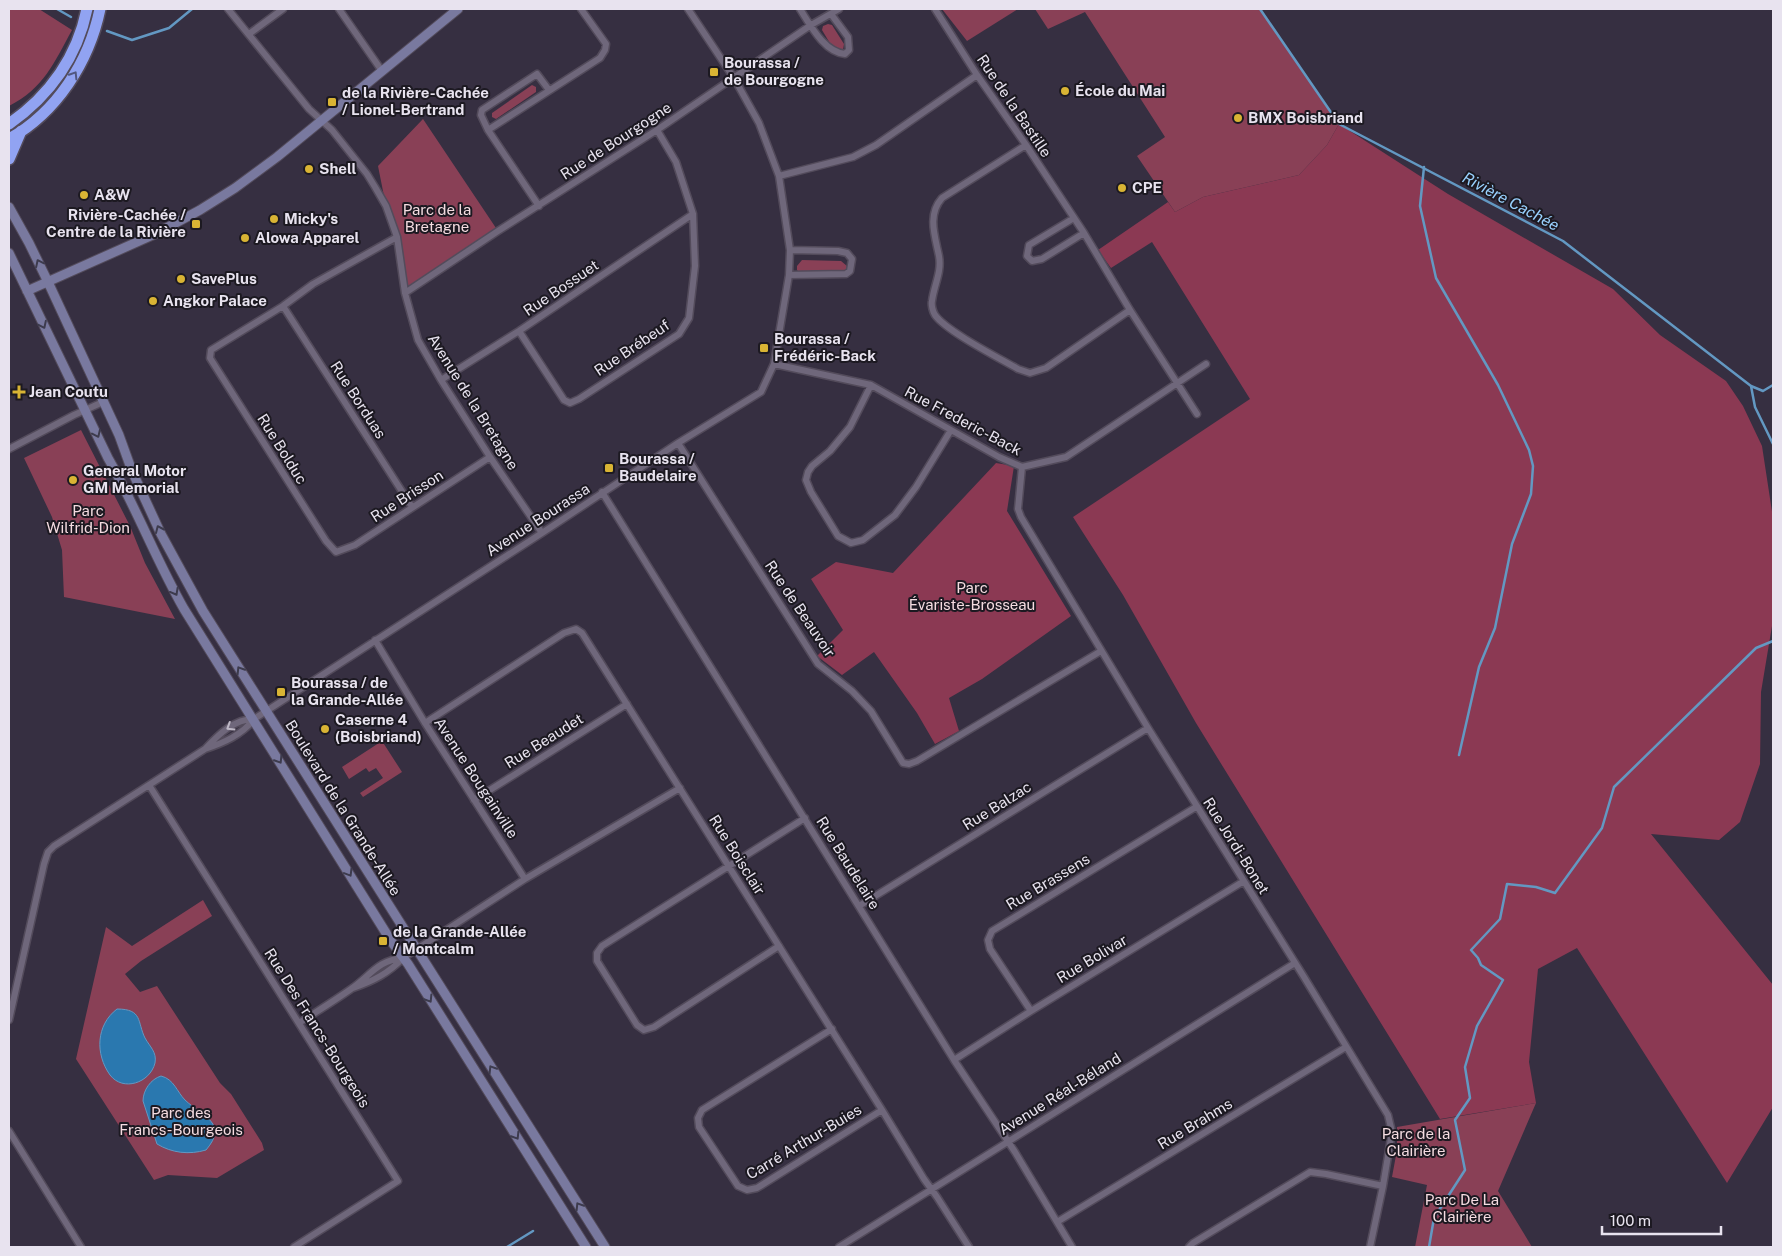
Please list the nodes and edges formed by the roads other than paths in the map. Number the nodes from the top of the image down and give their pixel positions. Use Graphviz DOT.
graph roads {
  1 [pos="86,9"];
  2 [pos="100,9"];
  3 [pos="228,9"];
  4 [pos="283,9"];
  5 [pos="339,9"];
  6 [pos="458,9"];
  7 [pos="581,9"];
  8 [pos="688,9"];
  9 [pos="800,9"];
  10 [pos="839,9"];
  11 [pos="934,9"];
  12 [pos="832,14"];
  13 [pos="811,25"];
  14 [pos="249,34"];
  15 [pos="382,71"];
  16 [pos="977,75"];
  17 [pos="734,78"];
  18 [pos="549,90"];
  19 [pos="322,121"];
  20 [pos="9,124"];
  21 [pos="488,130"];
  22 [pos="656,130"];
  23 [pos="21,131"];
  24 [pos="9,139"];
  25 [pos="1026,145"];
  26 [pos="9,159"];
  27 [pos="778,176"];
  28 [pos="539,206"];
  29 [pos="9,207"];
  30 [pos="693,214"];
  31 [pos="1074,218"];
  32 [pos="1084,233"];
  33 [pos="398,237"];
  34 [pos="790,250"];
  35 [pos="9,253"];
  36 [pos="789,275"];
  37 [pos="48,282"];
  38 [pos="27,292"];
  39 [pos="405,293"];
  40 [pos="283,306"];
  41 [pos="1130,310"];
  42 [pos="519,331"];
  43 [pos="774,364"];
  44 [pos="1206,364"];
  45 [pos="441,380"];
  46 [pos="1177,384"];
  47 [pos="871,385"];
  48 [pos="103,402"];
  49 [pos="86,410"];
  50 [pos="1198,414"];
  51 [pos="951,430"];
  52 [pos="678,443"];
  53 [pos="9,449"];
  54 [pos="490,457"];
  55 [pos="1022,467"];
  56 [pos="602,492"];
  57 [pos="412,508"];
  58 [pos="542,533"];
  59 [pos="336,552"];
  60 [pos="375,640"];
  61 [pos="1101,651"];
  62 [pos="627,704"];
  63 [pos="266,711"];
  64 [pos="254,719"];
  65 [pos="425,722"];
  66 [pos="1148,728"];
  67 [pos="149,785"];
  68 [pos="680,788"];
  69 [pos="474,800"];
  70 [pos="1196,807"];
  71 [pos="804,818"];
  72 [pos="729,866"];
  73 [pos="526,878"];
  74 [pos="1244,881"];
  75 [pos="859,906"];
  76 [pos="780,946"];
  77 [pos="416,949"];
  78 [pos="403,958"];
  79 [pos="1295,963"];
  80 [pos="1031,1011"];
  81 [pos="9,1020"];
  82 [pos="299,1023"];
  83 [pos="832,1029"];
  84 [pos="1346,1047"];
  85 [pos="954,1060"];
  86 [pos="882,1110"];
  87 [pos="9,1131"];
  88 [pos="1008,1141"];
  89 [pos="1383,1186"];
  90 [pos="931,1189"];
  91 [pos="1057,1222"];
  92 [pos="81,1247"];
  93 [pos="294,1247"];
  94 [pos="586,1247"];
  95 [pos="605,1247"];
  96 [pos="839,1247"];
  97 [pos="969,1247"];
  98 [pos="1072,1247"];
  99 [pos="1189,1247"];
  100 [pos="1370,1247"];
  1 -- 20 [label="highway"];
  23 -- 2 [label="highway, one-way"];
  3 -- 14 [label="street, Avenue de la Bretagne"];
  4 -- 14 [label="street"];
  5 -- 15 [label="street"];
  6 -- 15 [label="street"];
  7 -- 18 [label="street"];
  8 -- 17 [label="street, Avenue Bourassa"];
  9 -- 13 [label="street"];
  10 -- 12 [label="street, Rue de Bourgogne"];
  11 -- 16 [label="street, Rue de la Bastille"];
  12 -- 13 [label="street, Rue de Bourgogne"];
  12 -- 13 [label="street"];
  13 -- 17 [label="street, Rue de Bourgogne"];
  14 -- 19 [label="street, Avenue de la Bretagne"];
  15 -- 19 [label="street"];
  16 -- 25 [label="street, Rue de la Bastille"];
  16 -- 27 [label="street"];
  17 -- 22 [label="street, Rue de Bourgogne"];
  17 -- 27 [label="street, Avenue Bourassa"];
  18 -- 21 [label="street"];
  18 -- 21 [label="street"];
  19 -- 33 [label="street, Avenue de la Bretagne"];
  19 -- 37 [label="street"];
  21 -- 28 [label="street"];
  22 -- 28 [label="street, Rue de Bourgogne"];
  22 -- 30 [label="street, Rue Brébeuf"];
  23 -- 24 [label="highway"];
  23 -- 26 [label="highway"];
  25 -- 31 [label="street, Rue de la Bastille"];
  25 -- 41 [label="street"];
  27 -- 34 [label="street, Avenue Bourassa"];
  28 -- 39 [label="street, Rue de Bourgogne"];
  37 -- 29 [label="street, Boulevard de la Grande-Allée, one-way"];
  30 -- 42 [label="street, Rue Bossuet"];
  30 -- 42 [label="street, Rue Brébeuf"];
  31 -- 32 [label="street, Rue de la Bastille"];
  31 -- 32 [label="street"];
  32 -- 41 [label="street, Rue de la Bastille"];
  33 -- 39 [label="street, Avenue de la Bretagne"];
  33 -- 40 [label="street"];
  34 -- 36 [label="street, Avenue Bourassa"];
  34 -- 36 [label="street"];
  35 -- 38 [label="street, Boulevard de la Grande-Allée"];
  36 -- 43 [label="street, Avenue Bourassa"];
  37 -- 38 [label="street"];
  37 -- 48 [label="street, Boulevard de la Grande-Allée"];
  38 -- 49 [label="street, Boulevard de la Grande-Allée, one-way"];
  39 -- 45 [label="street, Avenue de la Bretagne"];
  40 -- 57 [label="street, Rue Borduas"];
  40 -- 59 [label="street, Rue Bolduc"];
  41 -- 46 [label="street, Rue de la Bastille"];
  42 -- 45 [label="street, Rue Bossuet"];
  43 -- 47 [label="street, Rue Frederic-Back"];
  43 -- 52 [label="street, Avenue Bourassa"];
  44 -- 46 [label="street, Rue Frederic-Back"];
  45 -- 54 [label="street, Avenue de la Bretagne"];
  46 -- 50 [label="street, Rue de la Bastille"];
  46 -- 55 [label="street, Rue Frederic-Back"];
  47 -- 51 [label="street, Rue Frederic-Back"];
  47 -- 51 [label="street"];
  48 -- 49 [label="street"];
  63 -- 48 [label="street, Boulevard de la Grande-Allée, one-way"];
  49 -- 53 [label="street"];
  49 -- 64 [label="street, Boulevard de la Grande-Allée, one-way"];
  51 -- 55 [label="street, Rue Frederic-Back"];
  52 -- 56 [label="street, Avenue Bourassa"];
  52 -- 61 [label="street, Rue de Beauvoir"];
  54 -- 57 [label="street, Rue Brisson"];
  54 -- 58 [label="street, Avenue de la Bretagne"];
  55 -- 61 [label="street, Rue Jordi-Bonet"];
  56 -- 58 [label="street, Avenue Bourassa"];
  56 -- 71 [label="street, Rue Baudelaire"];
  57 -- 59 [label="street, Rue Brisson"];
  58 -- 60 [label="street, Avenue Bourassa"];
  60 -- 63 [label="street, Avenue Bourassa"];
  60 -- 65 [label="street, Avenue Bougainville"];
  61 -- 66 [label="street, Rue Jordi-Bonet"];
  62 -- 65 [label="street, Rue Boisclair"];
  62 -- 68 [label="street, Rue Boisclair"];
  62 -- 69 [label="street, Rue Beaudet"];
  63 -- 64 [label="street, Avenue Bourassa"];
  63 -- 77 [label="street, Boulevard de la Grande-Allée"];
  64 -- 67 [label="street"];
  64 -- 78 [label="street, Boulevard de la Grande-Allée, one-way"];
  65 -- 69 [label="street, Avenue Bougainville"];
  66 -- 70 [label="street, Rue Jordi-Bonet"];
  66 -- 75 [label="street, Rue Balzac"];
  67 -- 81 [label="street"];
  67 -- 82 [label="street, Rue Des Francs-Bourgeois"];
  68 -- 72 [label="street, Rue Boisclair"];
  68 -- 73 [label="street"];
  69 -- 73 [label="street, Avenue Bougainville"];
  70 -- 74 [label="street, Rue Jordi-Bonet"];
  70 -- 80 [label="street, Rue Brassens"];
  71 -- 72 [label="street"];
  71 -- 75 [label="street, Rue Baudelaire"];
  72 -- 76 [label="street, Rue Boisclair"];
  72 -- 76 [label="street"];
  73 -- 77 [label="street"];
  74 -- 79 [label="street, Rue Jordi-Bonet"];
  74 -- 80 [label="street, Rue Bolivar"];
  75 -- 85 [label="street, Rue Baudelaire"];
  76 -- 83 [label="street, Rue Boisclair"];
  77 -- 78 [label="street"];
  95 -- 77 [label="street, Boulevard de la Grande-Allée, one-way"];
  78 -- 82 [label="street"];
  78 -- 94 [label="street, Boulevard de la Grande-Allée, one-way"];
  79 -- 84 [label="street, Rue Jordi-Bonet"];
  79 -- 88 [label="street, Avenue Réal-Béland"];
  80 -- 85 [label="street, Rue Bolivar"];
  82 -- 93 [label="street, Rue Des Francs-Bourgeois"];
  83 -- 86 [label="street, Rue Boisclair"];
  83 -- 86 [label="street, Carré Arthur-Buies"];
  84 -- 89 [label="street, Rue Jordi-Bonet"];
  84 -- 91 [label="street, Rue Brahms"];
  85 -- 88 [label="street, Rue Baudelaire"];
  86 -- 90 [label="street, Rue Boisclair"];
  87 -- 92 [label="street"];
  88 -- 90 [label="street, Avenue Réal-Béland"];
  88 -- 91 [label="street, Rue Baudelaire"];
  89 -- 99 [label="street"];
  89 -- 100 [label="street, Rue Jordi-Bonet"];
  90 -- 96 [label="street, Avenue Réal-Béland"];
  90 -- 97 [label="street, Rue Boisclair"];
  91 -- 98 [label="street, Rue Baudelaire"];
}
